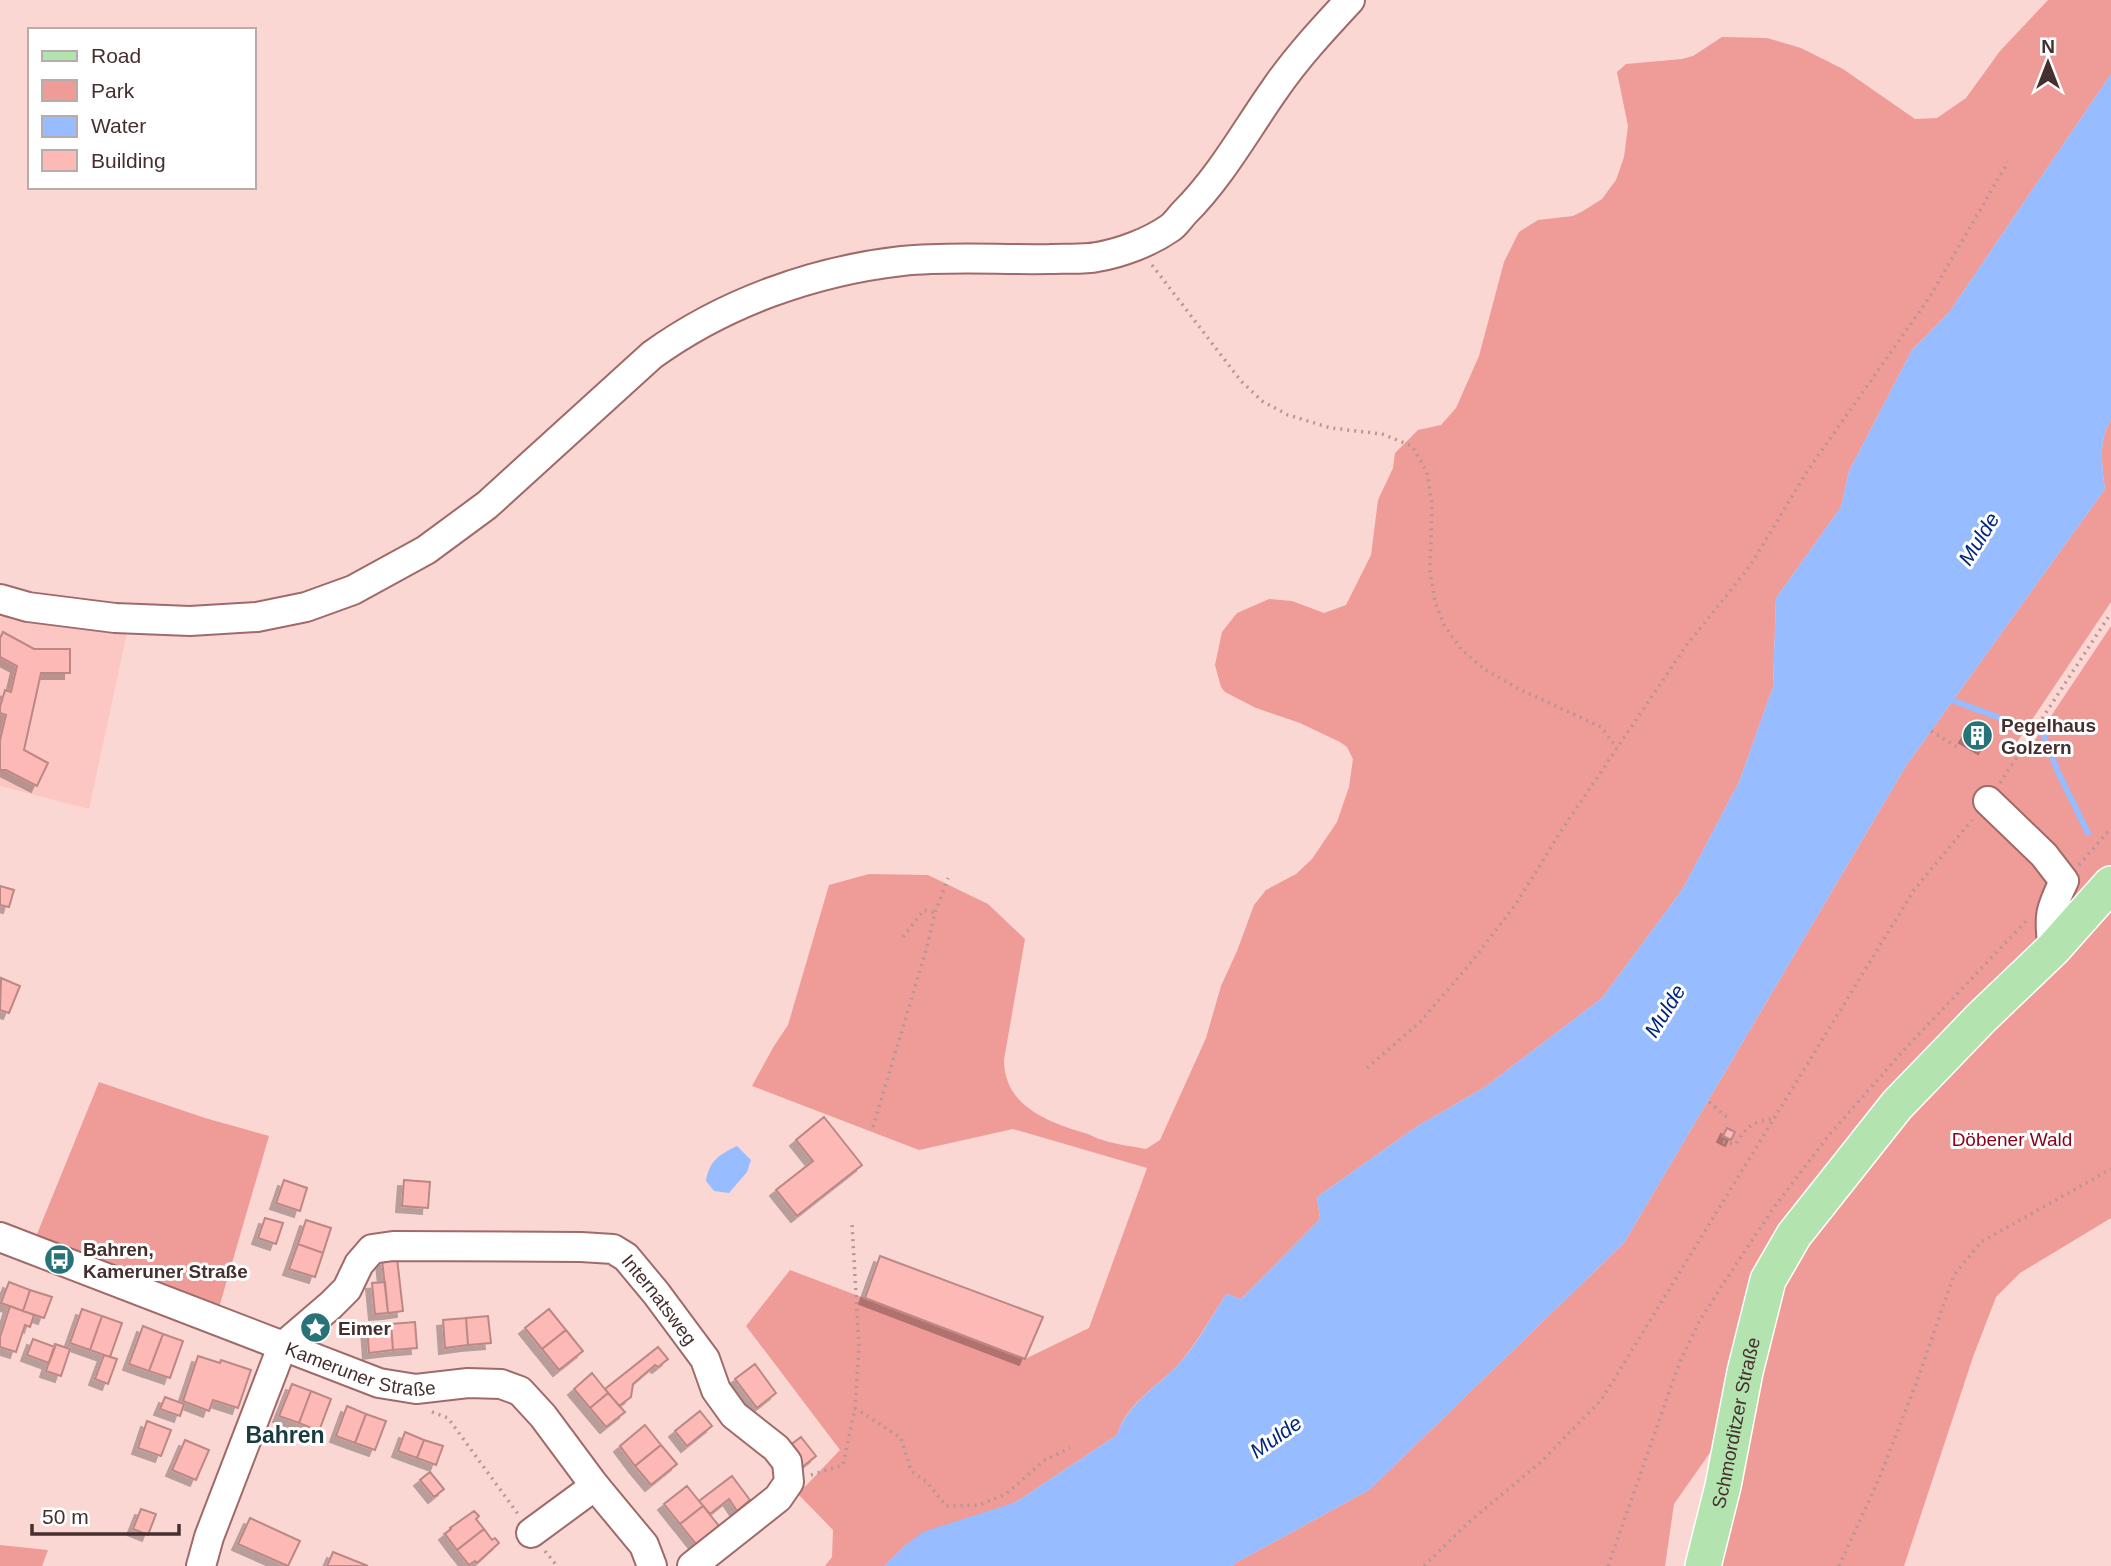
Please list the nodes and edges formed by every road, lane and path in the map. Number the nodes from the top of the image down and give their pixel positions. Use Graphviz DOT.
graph roads {
  1 [pos="1350,0"];
  2 [pos="2008,162"];
  3 [pos="1137,245"];
  4 [pos="0,599"];
  5 [pos="2111,613"];
  6 [pos="1931,731"];
  7 [pos="1618,748"];
  8 [pos="1959,748"];
  9 [pos="1988,801"];
  10 [pos="2111,828"];
  11 [pos="948,878"];
  12 [pos="2064,881"];
  13 [pos="2107,889"];
  14 [pos="2036,911"];
  15 [pos="935,913"];
  16 [pos="903,937"];
  17 [pos="2053,949"];
  18 [pos="1367,1068"];
  19 [pos="1709,1102"];
  20 [pos="1728,1118"];
  21 [pos="1775,1118"];
  22 [pos="873,1127"];
  23 [pos="1723,1142"];
  24 [pos="2111,1169"];
  25 [pos="852,1224"];
  26 [pos="0,1237"];
  27 [pos="282,1347"];
  28 [pos="855,1408"];
  29 [pos="424,1409"];
  30 [pos="1070,1448"];
  31 [pos="789,1482"];
  32 [pos="595,1486"];
  33 [pos="531,1533"];
  34 [pos="210,1562"];
  35 [pos="557,1566"];
  36 [pos="652,1566"];
  37 [pos="692,1566"];
  38 [pos="1424,1566"];
  39 [pos="1608,1566"];
  40 [pos="1703,1566"];
  41 [pos="1839,1566"];
  1 -- 3 [label="street"];
  2 -- 7 [label="path"];
  3 -- 4 [label="street"];
  3 -- 7 [label="path"];
  5 -- 9 [label="path"];
  6 -- 8 [label="path"];
  7 -- 18 [label="path"];
  9 -- 12 [label="street"];
  9 -- 21 [label="path"];
  10 -- 12 [label="path"];
  11 -- 15 [label="path"];
  12 -- 17 [label="street"];
  13 -- 17 [label="main road, Schmorditzer Straße"];
  14 -- 39 [label="path"];
  15 -- 16 [label="path"];
  15 -- 22 [label="path"];
  17 -- 40 [label="main road, Schmorditzer Straße"];
  19 -- 20 [label="path"];
  21 -- 23 [label="path"];
  21 -- 38 [label="path"];
  24 -- 41 [label="path"];
  25 -- 28 [label="path"];
  26 -- 27 [label="street, Kameruner Straße"];
  27 -- 31 [label="street, Internatsweg"];
  27 -- 32 [label="street, Kameruner Straße"];
  27 -- 34 [label="street"];
  28 -- 30 [label="path"];
  28 -- 31 [label="path"];
  29 -- 33 [label="path"];
  31 -- 37 [label="street"];
  32 -- 33 [label="street"];
  32 -- 36 [label="street, Kameruner Straße"];
  33 -- 35 [label="path"];
}
